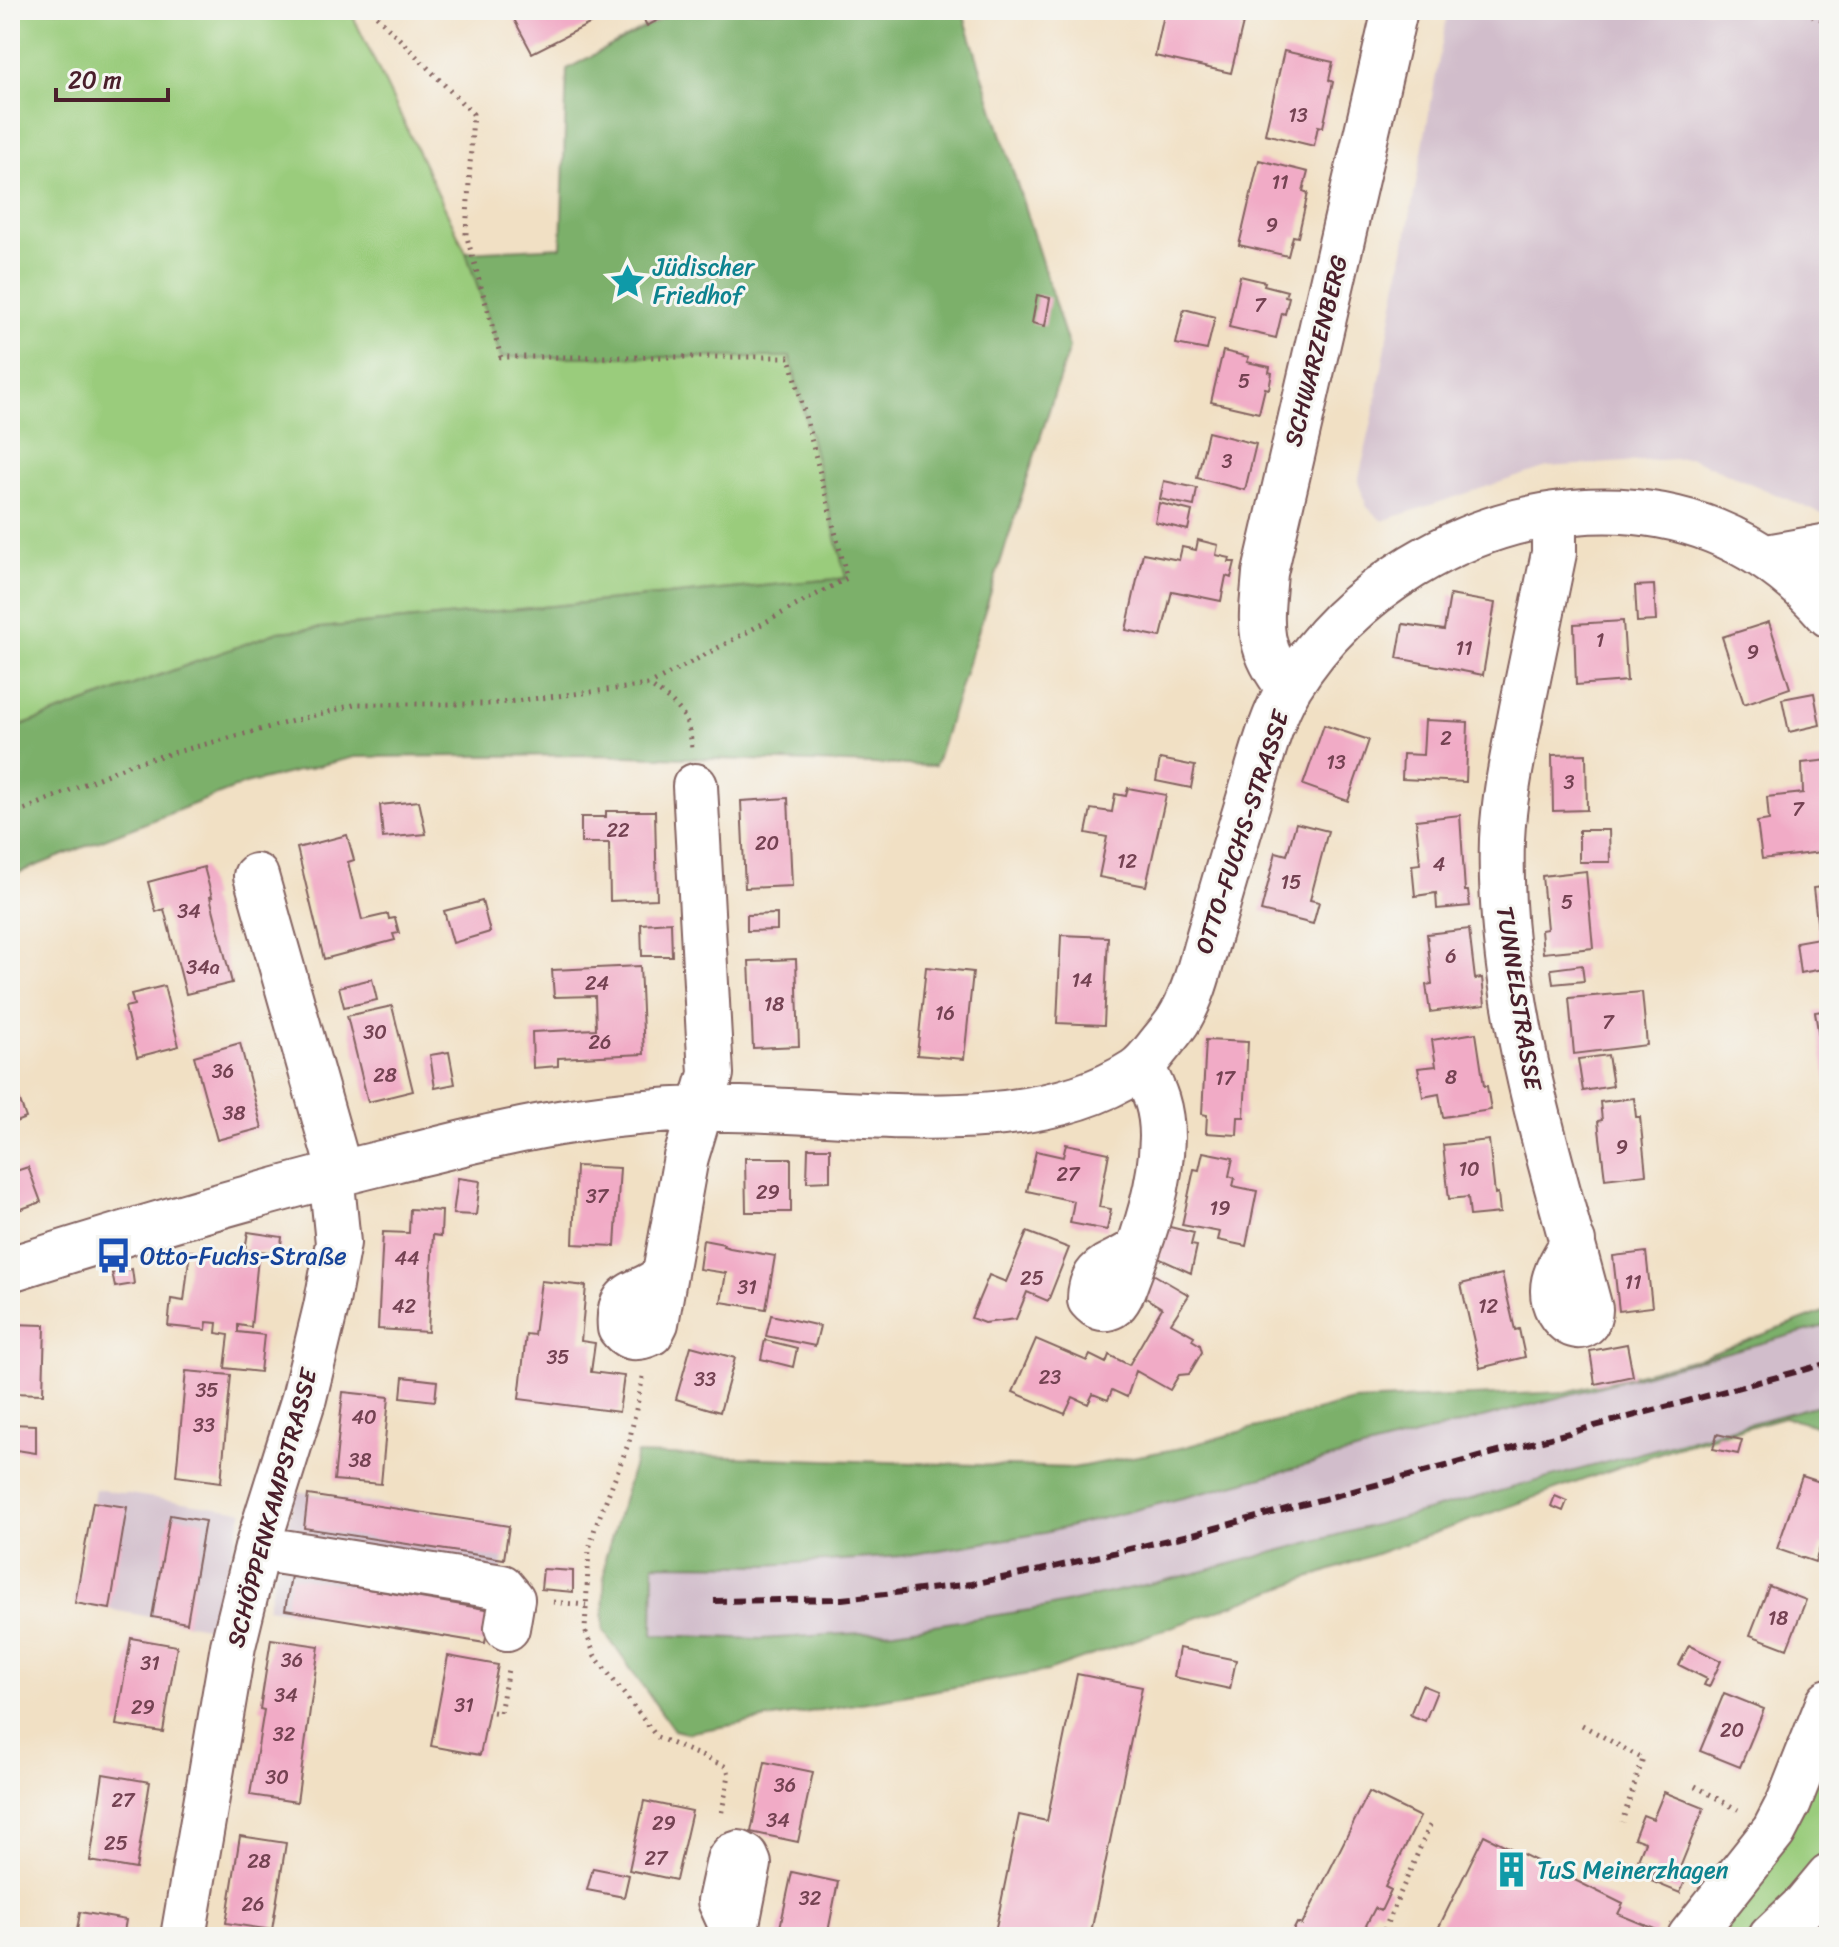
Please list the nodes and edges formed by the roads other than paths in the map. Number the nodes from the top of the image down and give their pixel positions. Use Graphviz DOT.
graph roads {
  1 [pos="1395,10"];
  2 [pos="1554,514"];
  3 [pos="1829,546"];
  4 [pos="1767,557"];
  5 [pos="1829,615"];
  6 [pos="1289,688"];
  7 [pos="695,786"];
  8 [pos="256,876"];
  9 [pos="1142,1067"];
  10 [pos="701,1109"];
  11 [pos="336,1174"];
  12 [pos="1573,1242"];
  13 [pos="1138,1249"];
  14 [pos="10,1269"];
  15 [pos="643,1336"];
  16 [pos="257,1548"];
  17 [pos="507,1628"];
  18 [pos="1829,1701"];
  19 [pos="733,1855"];
  20 [pos="1829,1876"];
  21 [pos="734,1935"];
  22 [pos="183,1937"];
  23 [pos="1690,1937"];
  24 [pos="1771,1937"];
  1 -- 6 [label="street, SCHWARZENBERG"];
  2 -- 4 [label="street, OTTO-FUCHS-STRASSE"];
  2 -- 6 [label="street, OTTO-FUCHS-STRASSE"];
  2 -- 12 [label="street, TUNNELSTRASSE"];
  3 -- 4 [label="street"];
  4 -- 5 [label="street, OTTO-FUCHS-STRASSE"];
  6 -- 9 [label="street, OTTO-FUCHS-STRASSE"];
  7 -- 10 [label="street"];
  8 -- 11 [label="street, SCHÖPPENKAMPSTRASSE"];
  9 -- 10 [label="street, OTTO-FUCHS-STRASSE"];
  9 -- 13 [label="street"];
  10 -- 11 [label="street, OTTO-FUCHS-STRASSE"];
  10 -- 15 [label="street"];
  11 -- 14 [label="street, OTTO-FUCHS-STRASSE"];
  11 -- 16 [label="street, SCHÖPPENKAMPSTRASSE"];
  16 -- 17 [label="street"];
  16 -- 22 [label="street, SCHÖPPENKAMPSTRASSE"];
  18 -- 23 [label="street"];
  19 -- 21 [label="street"];
  20 -- 24 [label="street"];
}
